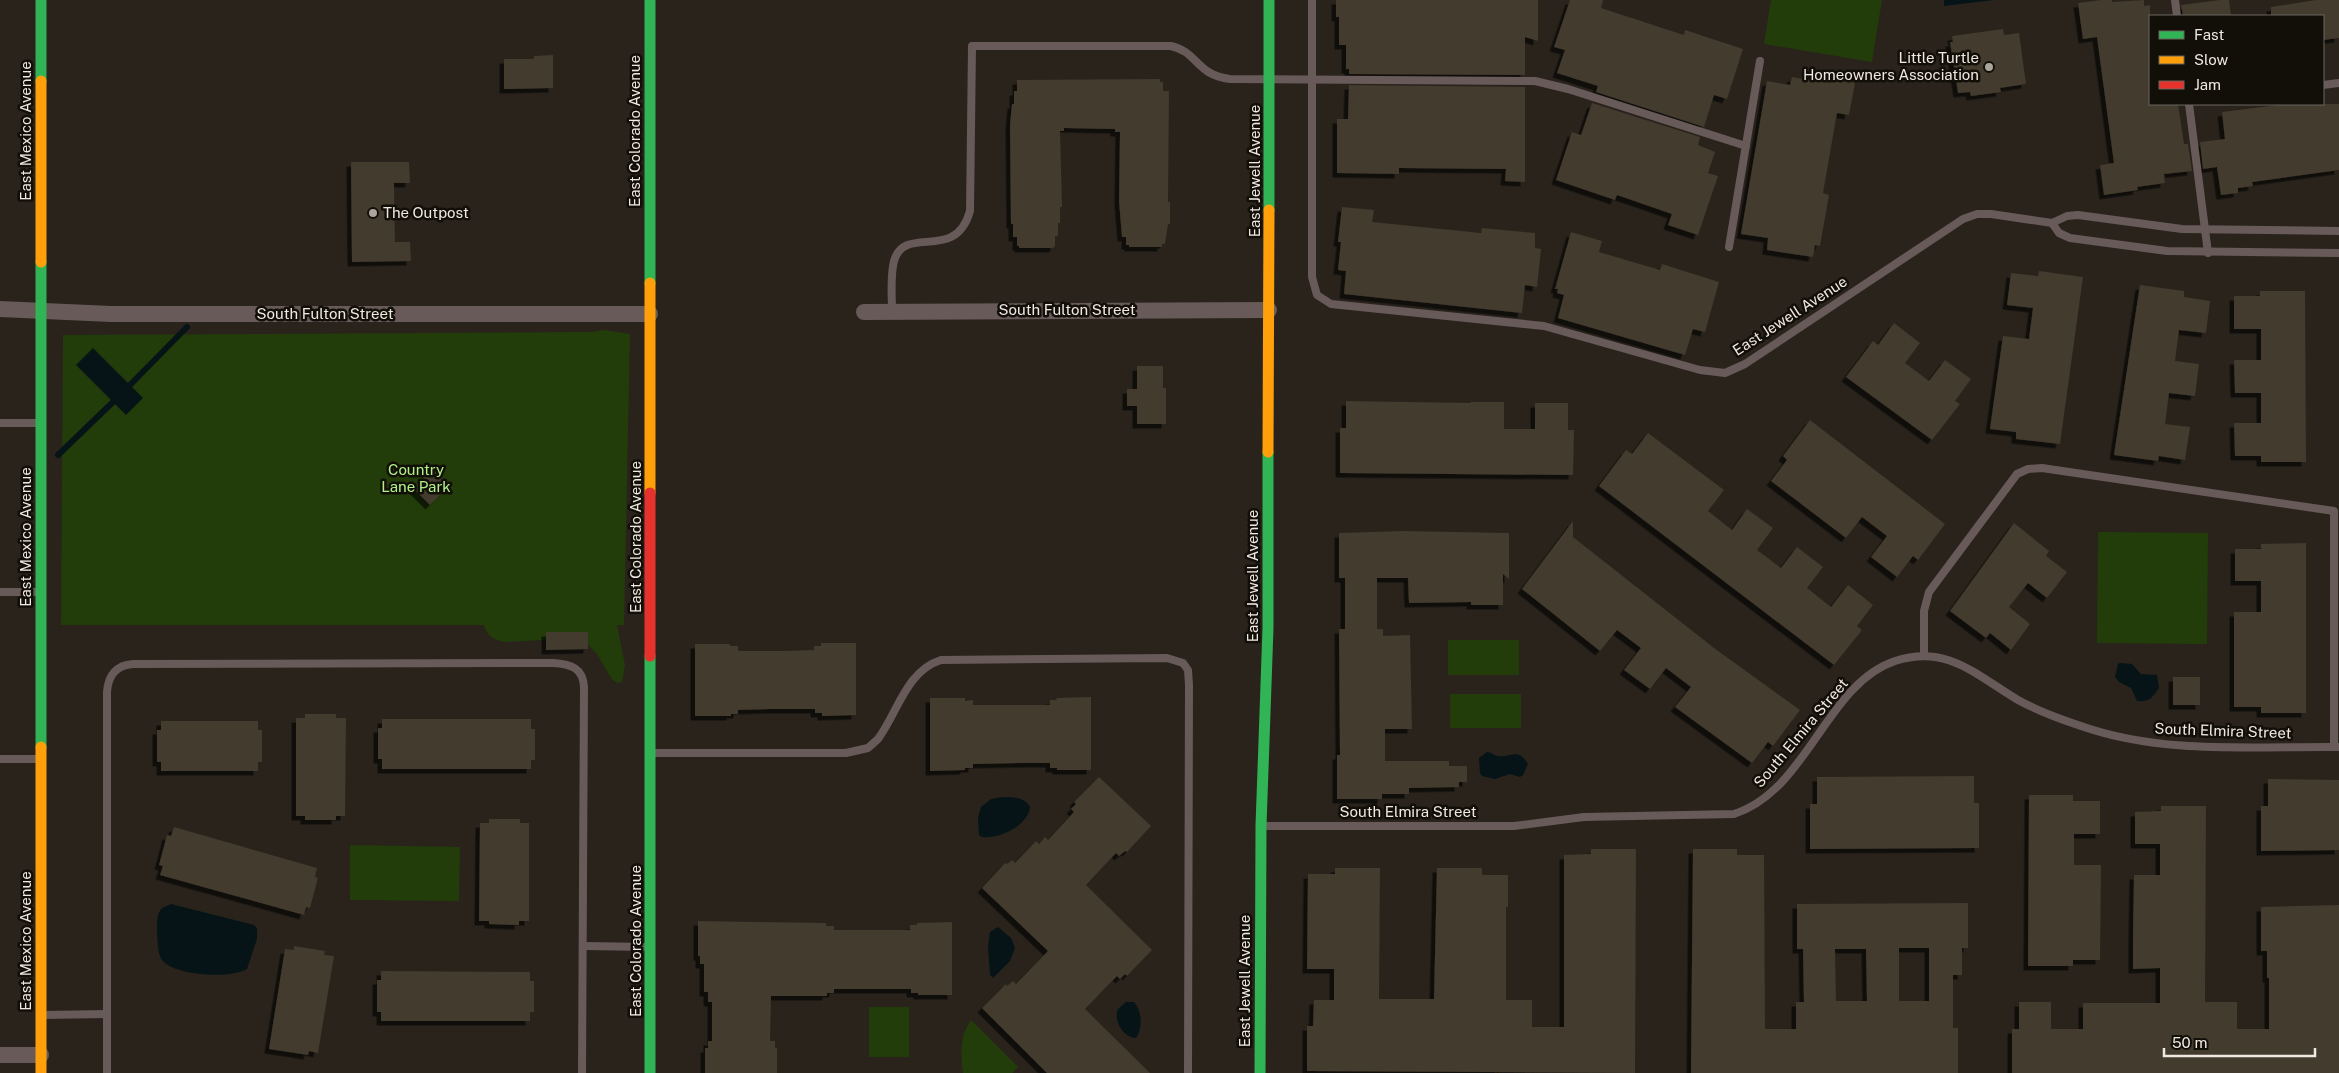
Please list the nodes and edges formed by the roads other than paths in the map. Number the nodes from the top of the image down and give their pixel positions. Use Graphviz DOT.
graph roads {
  1 [pos="41,0"];
  2 [pos="650,0"];
  3 [pos="1269,0"];
  4 [pos="1312,0"];
  5 [pos="2174,0"];
  6 [pos="2177,15"];
  7 [pos="1760,61"];
  8 [pos="1312,78"];
  9 [pos="1270,79"];
  10 [pos="2339,83"];
  11 [pos="2324,85"];
  12 [pos="2189,105"];
  13 [pos="1746,146"];
  14 [pos="2052,223"];
  15 [pos="2205,230"];
  16 [pos="2339,231"];
  17 [pos="1729,247"];
  18 [pos="2208,253"];
  19 [pos="2339,254"];
  20 [pos="0,309"];
  21 [pos="1270,310"];
  22 [pos="40,311"];
  23 [pos="864,312"];
  24 [pos="892,312"];
  25 [pos="650,314"];
  26 [pos="0,423"];
  27 [pos="41,424"];
  28 [pos="0,592"];
  29 [pos="41,592"];
  30 [pos="1924,656"];
  31 [pos="2336,747"];
  32 [pos="651,753"];
  33 [pos="0,759"];
  34 [pos="42,759"];
  35 [pos="1261,826"];
  36 [pos="583,946"];
  37 [pos="651,947"];
  38 [pos="107,1014"];
  39 [pos="41,1015"];
  40 [pos="0,1055"];
  41 [pos="41,1055"];
  42 [pos="41,1073"];
  43 [pos="107,1073"];
  44 [pos="582,1073"];
  45 [pos="650,1073"];
  46 [pos="1188,1073"];
  47 [pos="1260,1073"];
  1 -- 22 [label="street, East Mexico Avenue"];
  2 -- 25 [label="street, East Colorado Avenue"];
  3 -- 9 [label="street, East Jewell Avenue"];
  4 -- 8 [label="lane"];
  5 -- 6 [label="lane"];
  7 -- 13 [label="lane"];
  8 -- 9 [label="lane"];
  8 -- 13 [label="lane"];
  8 -- 14 [label="lane, East Jewell Avenue"];
  9 -- 21 [label="street, East Jewell Avenue"];
  9 -- 24 [label="lane"];
  10 -- 11 [label="lane"];
  12 -- 15 [label="lane"];
  13 -- 17 [label="lane"];
  14 -- 15 [label="lane"];
  14 -- 18 [label="lane"];
  15 -- 16 [label="lane"];
  15 -- 18 [label="lane"];
  18 -- 19 [label="lane"];
  20 -- 22 [label="street, South Fulton Street"];
  21 -- 24 [label="street, South Fulton Street"];
  21 -- 35 [label="street, East Jewell Avenue"];
  22 -- 25 [label="street, South Fulton Street"];
  22 -- 27 [label="street, East Mexico Avenue"];
  23 -- 24 [label="street, South Fulton Street"];
  25 -- 32 [label="street, East Colorado Avenue"];
  26 -- 27 [label="lane"];
  27 -- 29 [label="street, East Mexico Avenue"];
  28 -- 29 [label="lane"];
  29 -- 34 [label="street, East Mexico Avenue"];
  30 -- 31 [label="lane, South Elmira Street"];
  30 -- 31 [label="lane"];
  30 -- 35 [label="lane, South Elmira Street"];
  32 -- 37 [label="street, East Colorado Avenue"];
  32 -- 46 [label="lane"];
  33 -- 34 [label="lane"];
  34 -- 39 [label="street, East Mexico Avenue"];
  35 -- 47 [label="street, East Jewell Avenue"];
  36 -- 37 [label="lane"];
  36 -- 38 [label="lane"];
  36 -- 44 [label="lane"];
  37 -- 45 [label="street, East Colorado Avenue"];
  38 -- 39 [label="lane"];
  38 -- 43 [label="lane"];
  39 -- 41 [label="street, East Mexico Avenue"];
  40 -- 41 [label="street"];
  41 -- 42 [label="street, East Mexico Avenue"];
}
